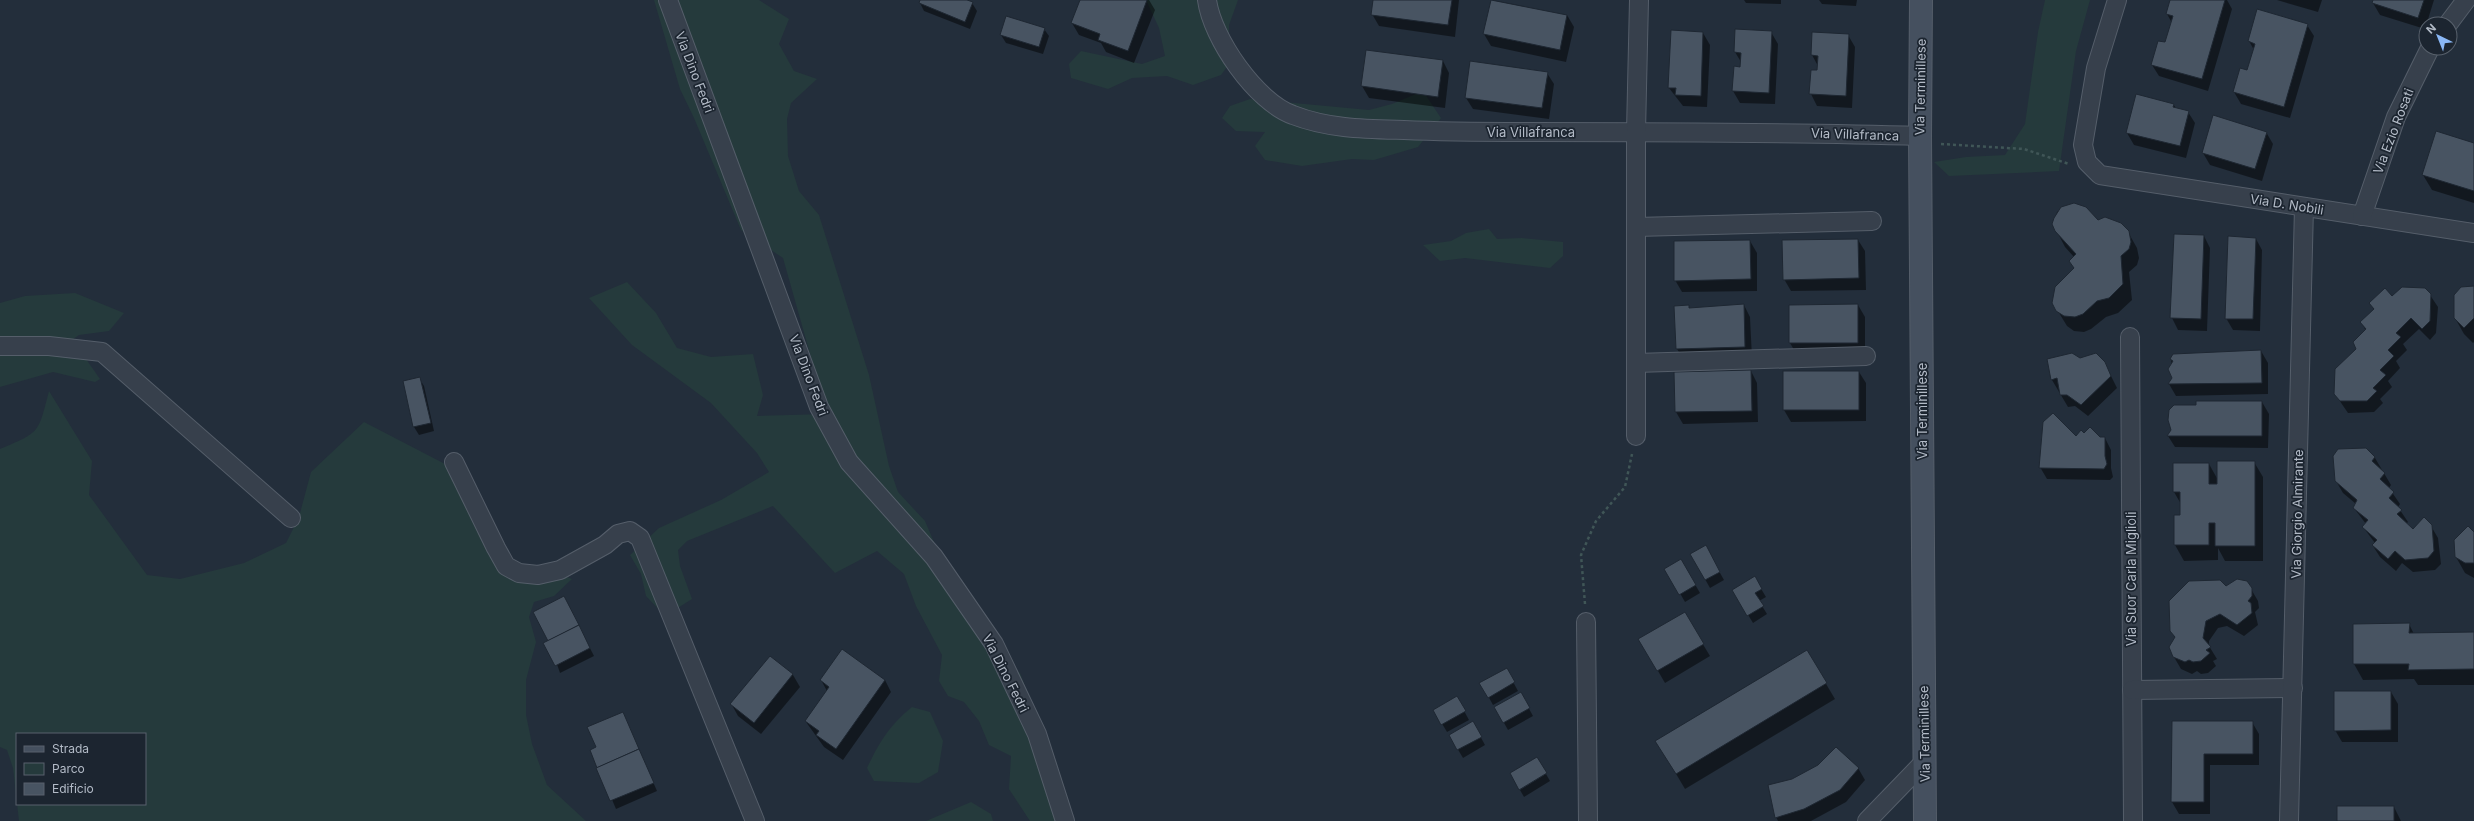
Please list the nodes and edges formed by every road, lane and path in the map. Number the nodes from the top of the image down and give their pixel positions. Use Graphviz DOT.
graph roads {
  1 [pos="668,0"];
  2 [pos="1207,0"];
  3 [pos="1640,0"];
  4 [pos="1921,0"];
  5 [pos="2117,0"];
  6 [pos="2466,0"];
  7 [pos="2454,16"];
  8 [pos="2426,56"];
  9 [pos="1636,132"];
  10 [pos="1920,136"];
  11 [pos="2100,175"];
  12 [pos="2304,207"];
  13 [pos="2362,216"];
  14 [pos="1872,221"];
  15 [pos="1636,228"];
  16 [pos="2474,233"];
  17 [pos="2130,337"];
  18 [pos="0,346"];
  19 [pos="1866,356"];
  20 [pos="1636,363"];
  21 [pos="1636,436"];
  22 [pos="454,462"];
  23 [pos="291,518"];
  24 [pos="1586,622"];
  25 [pos="2293,688"];
  26 [pos="2132,690"];
  27 [pos="1924,761"];
  28 [pos="755,821"];
  29 [pos="1066,821"];
  30 [pos="1588,821"];
  31 [pos="1867,821"];
  32 [pos="1925,821"];
  33 [pos="2133,821"];
  34 [pos="2290,821"];
  1 -- 29 [label="street, Via Dino Fedri"];
  2 -- 9 [label="street, Via Villafranca"];
  3 -- 9 [label="street"];
  4 -- 10 [label="main road, Via Terminillese"];
  5 -- 11 [label="street"];
  6 -- 7 [label="street"];
  8 -- 13 [label="street, Via Ezio Rosati"];
  9 -- 10 [label="street, Via Villafranca"];
  9 -- 15 [label="street"];
  10 -- 11 [label="path"];
  10 -- 27 [label="main road, Via Terminillese"];
  11 -- 12 [label="street, Via D. Nobili"];
  12 -- 13 [label="street, Via D. Nobili"];
  12 -- 25 [label="street, Via Giorgio Almirante"];
  13 -- 16 [label="street, Via D. Nobili"];
  14 -- 15 [label="street"];
  15 -- 20 [label="street"];
  17 -- 26 [label="street, Via Suor Carla Miglioli"];
  18 -- 23 [label="street"];
  19 -- 20 [label="street"];
  20 -- 21 [label="street"];
  21 -- 24 [label="path"];
  22 -- 28 [label="street"];
  24 -- 30 [label="street"];
  25 -- 26 [label="street"];
  25 -- 34 [label="street, Via Giorgio Almirante"];
  26 -- 33 [label="street, Via Suor Carla Miglioli"];
  27 -- 31 [label="street"];
  27 -- 32 [label="main road, Via Terminillese"];
}
